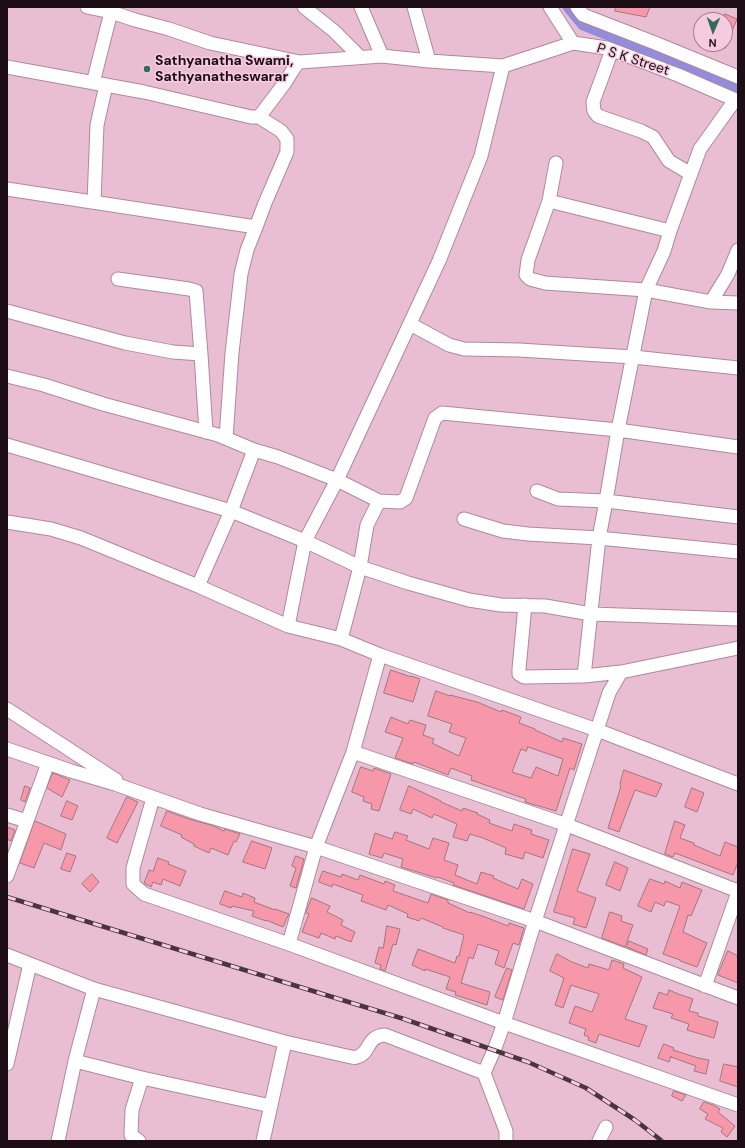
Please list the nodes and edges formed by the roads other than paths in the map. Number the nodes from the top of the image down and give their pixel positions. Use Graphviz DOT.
graph roads {
  1 [pos="88,7"];
  2 [pos="361,7"];
  3 [pos="414,7"];
  4 [pos="550,7"];
  5 [pos="576,7"];
  6 [pos="308,9"];
  7 [pos="112,10"];
  8 [pos="573,43"];
  9 [pos="612,50"];
  10 [pos="382,56"];
  11 [pos="360,57"];
  12 [pos="429,61"];
  13 [pos="300,62"];
  14 [pos="503,66"];
  15 [pos="7,67"];
  16 [pos="738,78"];
  17 [pos="93,83"];
  18 [pos="106,85"];
  19 [pos="736,100"];
  20 [pos="259,117"];
  21 [pos="556,163"];
  22 [pos="691,174"];
  23 [pos="7,189"];
  24 [pos="548,201"];
  25 [pos="94,202"];
  26 [pos="256,227"];
  27 [pos="670,230"];
  28 [pos="738,250"];
  29 [pos="118,279"];
  30 [pos="646,290"];
  31 [pos="711,302"];
  32 [pos="738,303"];
  33 [pos="7,311"];
  34 [pos="410,324"];
  35 [pos="201,354"];
  36 [pos="633,357"];
  37 [pos="738,368"];
  38 [pos="7,376"];
  39 [pos="618,430"];
  40 [pos="206,432"];
  41 [pos="226,438"];
  42 [pos="7,445"];
  43 [pos="738,447"];
  44 [pos="254,450"];
  45 [pos="337,480"];
  46 [pos="537,491"];
  47 [pos="378,501"];
  48 [pos="606,501"];
  49 [pos="231,511"];
  50 [pos="738,516"];
  51 [pos="464,518"];
  52 [pos="7,522"];
  53 [pos="599,538"];
  54 [pos="305,541"];
  55 [pos="738,552"];
  56 [pos="360,567"];
  57 [pos="198,586"];
  58 [pos="525,606"];
  59 [pos="591,614"];
  60 [pos="738,619"];
  61 [pos="288,626"];
  62 [pos="341,639"];
  63 [pos="738,648"];
  64 [pos="380,655"];
  65 [pos="621,672"];
  66 [pos="584,676"];
  67 [pos="7,709"];
  68 [pos="596,730"];
  69 [pos="7,749"];
  70 [pos="353,752"];
  71 [pos="48,763"];
  72 [pos="738,784"];
  73 [pos="133,790"];
  74 [pos="153,798"];
  75 [pos="7,815"];
  76 [pos="27,821"];
  77 [pos="567,824"];
  78 [pos="316,847"];
  79 [pos="7,876"];
  80 [pos="738,892"];
  81 [pos="535,922"];
  82 [pos="289,944"];
  83 [pos="7,955"];
  84 [pos="30,964"];
  85 [pos="705,986"];
  86 [pos="94,989"];
  87 [pos="738,998"];
  88 [pos="504,1023"];
  89 [pos="11,1024"];
  90 [pos="285,1042"];
  91 [pos="75,1061"];
  92 [pos="7,1064"];
  93 [pos="484,1074"];
  94 [pos="142,1078"];
  95 [pos="738,1105"];
  96 [pos="271,1106"];
  97 [pos="606,1127"];
  98 [pos="58,1141"];
  99 [pos="139,1141"];
  100 [pos="263,1141"];
  101 [pos="506,1141"];
  102 [pos="599,1141"];
  1 -- 7 [label="street"];
  2 -- 10 [label="street"];
  3 -- 12 [label="street"];
  4 -- 8 [label="street"];
  5 -- 16 [label="street"];
  6 -- 11 [label="street"];
  7 -- 13 [label="street"];
  7 -- 17 [label="street"];
  8 -- 9 [label="street, P S K Street"];
  8 -- 14 [label="street, P S K Street"];
  9 -- 19 [label="street, P S K Street"];
  9 -- 22 [label="street"];
  10 -- 11 [label="street"];
  10 -- 12 [label="street"];
  11 -- 13 [label="street"];
  12 -- 14 [label="street"];
  13 -- 20 [label="street"];
  14 -- 34 [label="street"];
  15 -- 17 [label="street"];
  17 -- 18 [label="street"];
  18 -- 20 [label="street"];
  18 -- 25 [label="street"];
  19 -- 22 [label="street"];
  20 -- 26 [label="street"];
  21 -- 24 [label="street"];
  22 -- 27 [label="street"];
  23 -- 25 [label="street"];
  24 -- 27 [label="street"];
  24 -- 30 [label="street"];
  25 -- 26 [label="street"];
  26 -- 41 [label="street"];
  27 -- 30 [label="street"];
  28 -- 31 [label="street"];
  29 -- 35 [label="street"];
  30 -- 31 [label="street"];
  30 -- 36 [label="street"];
  31 -- 32 [label="street"];
  33 -- 35 [label="street"];
  34 -- 36 [label="street"];
  34 -- 45 [label="street"];
  35 -- 40 [label="street"];
  36 -- 37 [label="street"];
  36 -- 39 [label="street"];
  38 -- 40 [label="street"];
  39 -- 43 [label="street"];
  39 -- 47 [label="street"];
  39 -- 48 [label="street"];
  40 -- 41 [label="street"];
  41 -- 44 [label="street"];
  42 -- 49 [label="street"];
  44 -- 45 [label="street"];
  44 -- 49 [label="street"];
  45 -- 47 [label="street"];
  45 -- 54 [label="street"];
  46 -- 48 [label="street"];
  47 -- 56 [label="street"];
  48 -- 50 [label="street"];
  48 -- 53 [label="street"];
  49 -- 54 [label="street"];
  49 -- 57 [label="street"];
  51 -- 53 [label="street"];
  52 -- 57 [label="street"];
  53 -- 55 [label="street"];
  53 -- 59 [label="street"];
  54 -- 56 [label="street"];
  54 -- 61 [label="street"];
  56 -- 58 [label="street"];
  56 -- 62 [label="street"];
  57 -- 61 [label="street"];
  58 -- 59 [label="street"];
  58 -- 66 [label="street"];
  59 -- 60 [label="street"];
  59 -- 66 [label="street"];
  61 -- 62 [label="street"];
  62 -- 64 [label="street"];
  63 -- 65 [label="street"];
  64 -- 68 [label="street"];
  64 -- 70 [label="street"];
  65 -- 66 [label="street"];
  65 -- 68 [label="street"];
  67 -- 73 [label="street"];
  68 -- 72 [label="street"];
  68 -- 77 [label="street"];
  69 -- 71 [label="street"];
  70 -- 77 [label="street"];
  70 -- 78 [label="street"];
  71 -- 73 [label="street"];
  71 -- 76 [label="street"];
  73 -- 74 [label="street"];
  74 -- 78 [label="street"];
  74 -- 82 [label="street"];
  75 -- 76 [label="street"];
  76 -- 79 [label="street"];
  77 -- 80 [label="street"];
  77 -- 81 [label="street"];
  78 -- 81 [label="street"];
  78 -- 82 [label="street"];
  80 -- 85 [label="street"];
  81 -- 85 [label="street"];
  81 -- 88 [label="street"];
  82 -- 88 [label="street"];
  83 -- 84 [label="street"];
  84 -- 86 [label="street"];
  84 -- 89 [label="street"];
  85 -- 87 [label="street"];
  86 -- 90 [label="street"];
  86 -- 91 [label="street"];
  88 -- 93 [label="street"];
  88 -- 95 [label="street"];
  89 -- 92 [label="street"];
  90 -- 93 [label="street"];
  90 -- 96 [label="street"];
  91 -- 94 [label="street"];
  91 -- 98 [label="street"];
  93 -- 101 [label="street"];
  94 -- 96 [label="street"];
  94 -- 99 [label="street"];
  96 -- 100 [label="street"];
  97 -- 102 [label="street"];
}
